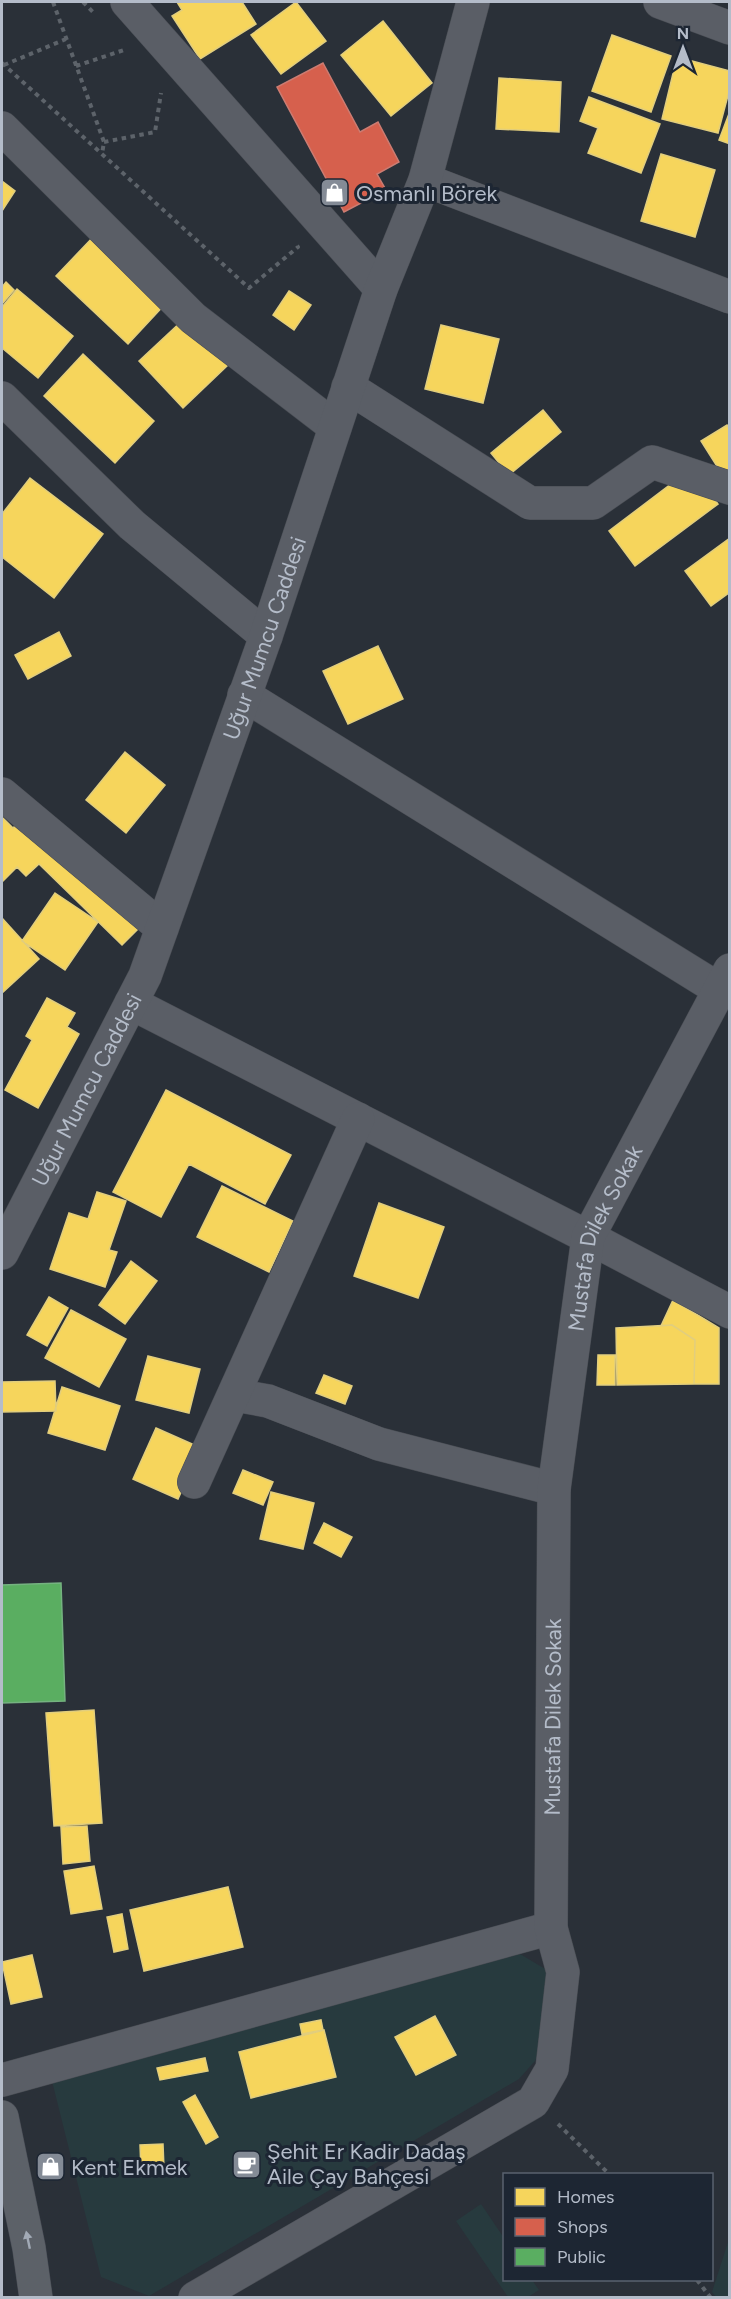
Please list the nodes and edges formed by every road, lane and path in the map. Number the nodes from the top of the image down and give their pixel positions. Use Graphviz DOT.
graph roads {
  1 [pos="53,2"];
  2 [pos="84,2"];
  3 [pos="127,2"];
  4 [pos="473,2"];
  5 [pos="660,2"];
  6 [pos="98,18"];
  7 [pos="729,28"];
  8 [pos="66,39"];
  9 [pos="119,42"];
  10 [pos="3,64"];
  11 [pos="76,66"];
  12 [pos="169,99"];
  13 [pos="2,128"];
  14 [pos="104,142"];
  15 [pos="102,154"];
  16 [pos="425,180"];
  17 [pos="291,238"];
  18 [pos="381,289"];
  19 [pos="729,297"];
  20 [pos="348,387"];
  21 [pos="2,399"];
  22 [pos="335,427"];
  23 [pos="729,488"];
  24 [pos="266,636"];
  25 [pos="244,695"];
  26 [pos="2,794"];
  27 [pos="162,928"];
  28 [pos="725,980"];
  29 [pos="131,1003"];
  30 [pos="358,1119"];
  31 [pos="588,1237"];
  32 [pos="2,1253"];
  33 [pos="729,1312"];
  34 [pos="235,1395"];
  35 [pos="194,1482"];
  36 [pos="554,1489"];
  37 [pos="551,1928"];
  38 [pos="2,2080"];
  39 [pos="533,2102"];
  40 [pos="2,2117"];
  41 [pos="607,2173"];
  42 [pos="698,2281"];
  43 [pos="36,2298"];
  44 [pos="195,2298"];
  45 [pos="711,2298"];
  1 -- 8 [label="path"];
  2 -- 6 [label="path"];
  3 -- 18 [label="street"];
  4 -- 16 [label="street, Uğur Mumcu Caddesi"];
  5 -- 7 [label="street"];
  8 -- 10 [label="path"];
  8 -- 11 [label="path"];
  9 -- 11 [label="path"];
  10 -- 15 [label="path"];
  11 -- 14 [label="path"];
  12 -- 14 [label="path"];
  13 -- 22 [label="street"];
  14 -- 15 [label="path"];
  15 -- 17 [label="path"];
  16 -- 18 [label="street, Uğur Mumcu Caddesi"];
  16 -- 19 [label="street"];
  18 -- 20 [label="street, Uğur Mumcu Caddesi"];
  20 -- 22 [label="street, Uğur Mumcu Caddesi"];
  20 -- 23 [label="street"];
  21 -- 24 [label="street"];
  22 -- 24 [label="street, Uğur Mumcu Caddesi"];
  24 -- 25 [label="street, Uğur Mumcu Caddesi"];
  25 -- 27 [label="street, Uğur Mumcu Caddesi"];
  25 -- 28 [label="street"];
  26 -- 27 [label="street"];
  27 -- 29 [label="street, Uğur Mumcu Caddesi"];
  28 -- 31 [label="street, Mustafa Dilek Sokak"];
  29 -- 30 [label="street"];
  29 -- 32 [label="street, Uğur Mumcu Caddesi"];
  30 -- 31 [label="street"];
  30 -- 34 [label="street"];
  31 -- 33 [label="street"];
  31 -- 36 [label="street, Mustafa Dilek Sokak"];
  34 -- 35 [label="street"];
  34 -- 36 [label="street"];
  36 -- 37 [label="street, Mustafa Dilek Sokak"];
  37 -- 38 [label="street"];
  37 -- 39 [label="street, Mustafa Dilek Sokak"];
  39 -- 41 [label="path"];
  39 -- 44 [label="street, Mustafa Dilek Sokak"];
  43 -- 40 [label="main road, one-way"];
  42 -- 45 [label="path"];
}
